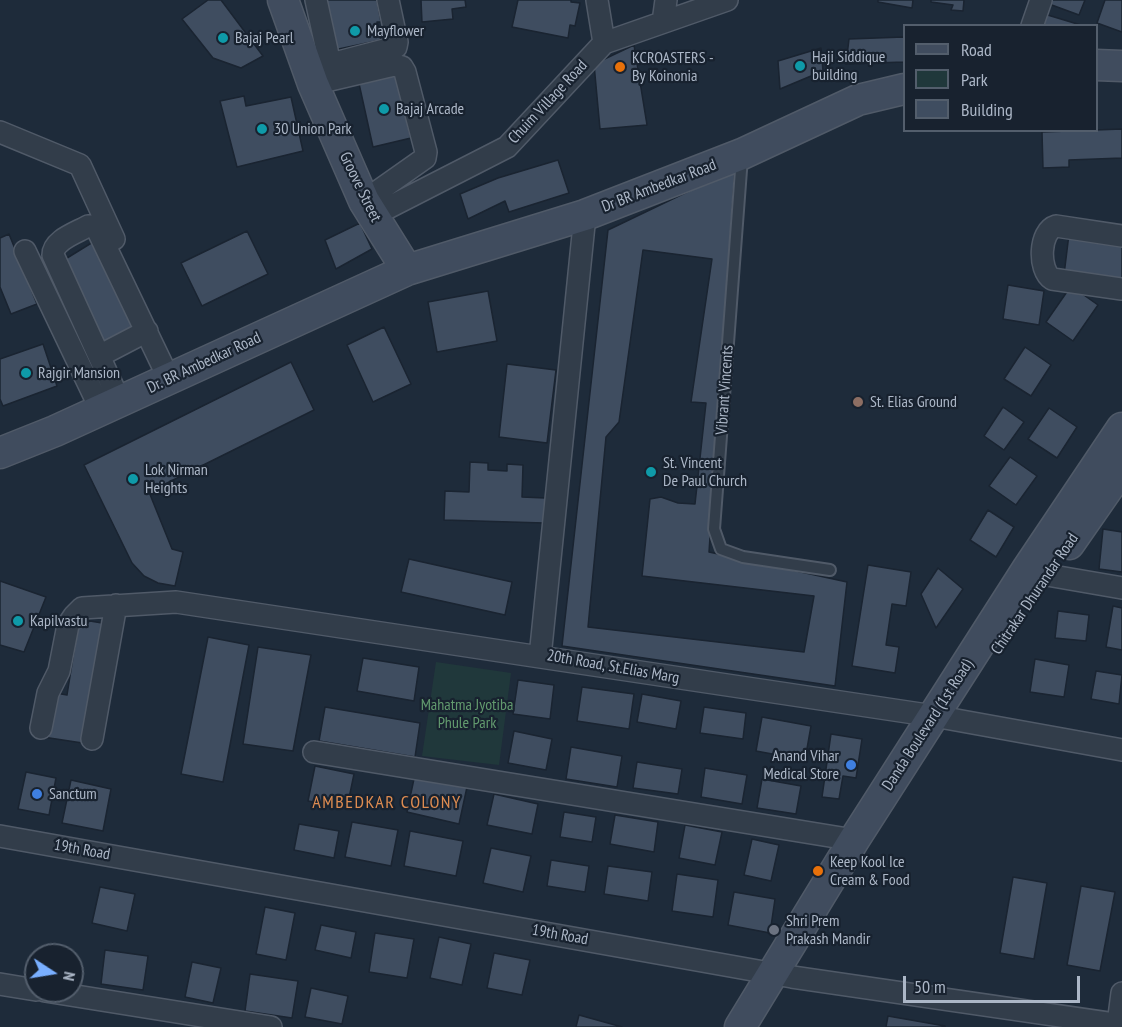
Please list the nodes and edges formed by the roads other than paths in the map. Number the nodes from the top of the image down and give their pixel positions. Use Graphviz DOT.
graph roads {
  1 [pos="283,0"];
  2 [pos="316,0"];
  3 [pos="388,0"];
  4 [pos="597,0"];
  5 [pos="666,0"];
  6 [pos="727,0"];
  7 [pos="1041,0"];
  8 [pos="663,22"];
  9 [pos="1033,24"];
  10 [pos="604,43"];
  11 [pos="1098,65"];
  12 [pos="1122,66"];
  13 [pos="317,73"];
  14 [pos="903,89"];
  15 [pos="0,132"];
  16 [pos="742,154"];
  17 [pos="368,208"];
  18 [pos="585,215"];
  19 [pos="1122,236"];
  20 [pos="25,251"];
  21 [pos="407,270"];
  22 [pos="1122,289"];
  23 [pos="147,331"];
  24 [pos="99,356"];
  25 [pos="174,377"];
  26 [pos="111,406"];
  27 [pos="1121,432"];
  28 [pos="0,453"];
  29 [pos="1122,468"];
  30 [pos="830,570"];
  31 [pos="1038,571"];
  32 [pos="1122,588"];
  33 [pos="116,605"];
  34 [pos="540,657"];
  35 [pos="943,717"];
  36 [pos="41,728"];
  37 [pos="92,739"];
  38 [pos="1122,750"];
  39 [pos="314,752"];
  40 [pos="0,836"];
  41 [pos="854,840"];
  42 [pos="783,975"];
  43 [pos="0,984"];
  44 [pos="24,988"];
  45 [pos="1122,993"];
  46 [pos="84,997"];
  47 [pos="1120,1025"];
  48 [pos="271,1027"];
  49 [pos="740,1027"];
  50 [pos="760,1027"];
  1 -- 13 [label="street, Groove Street"];
  2 -- 13 [label="street"];
  3 -- 13 [label="street"];
  4 -- 10 [label="street"];
  5 -- 8 [label="street"];
  6 -- 8 [label="street, Chuim Village Road"];
  7 -- 9 [label="street"];
  8 -- 10 [label="street, Chuim Village Road"];
  10 -- 17 [label="street, Chuim Village Road"];
  11 -- 12 [label="street"];
  13 -- 17 [label="street, Groove Street"];
  13 -- 17 [label="street"];
  14 -- 16 [label="street, Dr BR Ambedkar Road"];
  15 -- 25 [label="street"];
  16 -- 18 [label="street, Dr BR Ambedkar Road"];
  16 -- 30 [label="lane, Vibrant Vincents"];
  17 -- 21 [label="street, Groove Street"];
  18 -- 21 [label="street, Dr BR Ambedkar Road"];
  18 -- 34 [label="street, 20th Road, St.Elias Marg"];
  19 -- 22 [label="street"];
  20 -- 26 [label="street"];
  21 -- 25 [label="street, Dr. BR Ambedkar Road"];
  23 -- 24 [label="street"];
  23 -- 24 [label="street"];
  23 -- 25 [label="street"];
  24 -- 26 [label="street"];
  25 -- 26 [label="street, Dr. BR Ambedkar Road"];
  26 -- 28 [label="street, Dr. BR Ambedkar Road"];
  27 -- 31 [label="street"];
  29 -- 31 [label="street, Chitrakar Dhurandar Road"];
  31 -- 32 [label="street"];
  31 -- 35 [label="street, Chitrakar Dhurandar Road"];
  33 -- 34 [label="street"];
  33 -- 36 [label="street"];
  33 -- 37 [label="street"];
  34 -- 35 [label="street, 20th Road, St.Elias Marg"];
  35 -- 38 [label="street, 20th Road, St.Elias Marg"];
  35 -- 41 [label="street, Danda Boulevard (1st Road)"];
  35 -- 42 [label="street, Chitrakar Dhurandar Road"];
  39 -- 41 [label="street"];
  40 -- 42 [label="street, 19th Road"];
  41 -- 42 [label="street, Danda Boulevard (1st Road)"];
  42 -- 47 [label="street, 19th Road"];
  42 -- 49 [label="street, Danda Boulevard (1st Road)"];
  42 -- 50 [label="street, Chitrakar Dhurandar Road"];
  43 -- 44 [label="street"];
  45 -- 47 [label="street"];
  46 -- 48 [label="street"];
}
